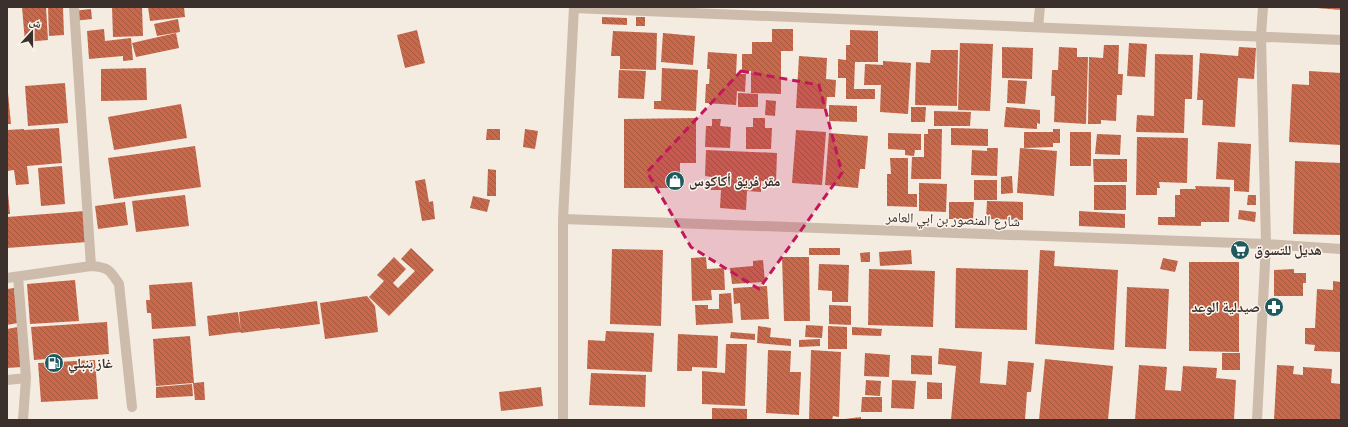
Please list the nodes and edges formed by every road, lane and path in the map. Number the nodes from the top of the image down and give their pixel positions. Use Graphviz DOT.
graph roads {
  1 [pos="74,7"];
  2 [pos="1040,7"];
  3 [pos="1263,7"];
  4 [pos="574,8"];
  5 [pos="1038,27"];
  6 [pos="1261,36"];
  7 [pos="1341,40"];
  8 [pos="563,219"];
  9 [pos="1266,244"];
  10 [pos="1341,249"];
  11 [pos="91,266"];
  12 [pos="18,277"];
  13 [pos="7,278"];
  14 [pos="26,378"];
  15 [pos="7,380"];
  16 [pos="132,408"];
  17 [pos="23,420"];
  18 [pos="563,420"];
  19 [pos="1257,420"];
  1 -- 11 [label="street"];
  2 -- 5 [label="street"];
  3 -- 6 [label="street"];
  4 -- 5 [label="street"];
  4 -- 8 [label="street"];
  5 -- 6 [label="street"];
  6 -- 7 [label="street"];
  6 -- 9 [label="street"];
  8 -- 9 [label="street, شارع المنصور بن ابي العامر"];
  8 -- 18 [label="street"];
  9 -- 10 [label="street, شارع المنصور بن ابي العامر"];
  9 -- 19 [label="street"];
  11 -- 12 [label="street"];
  11 -- 16 [label="street"];
  12 -- 13 [label="street"];
  12 -- 14 [label="street"];
  14 -- 15 [label="street"];
  14 -- 17 [label="street"];
}
